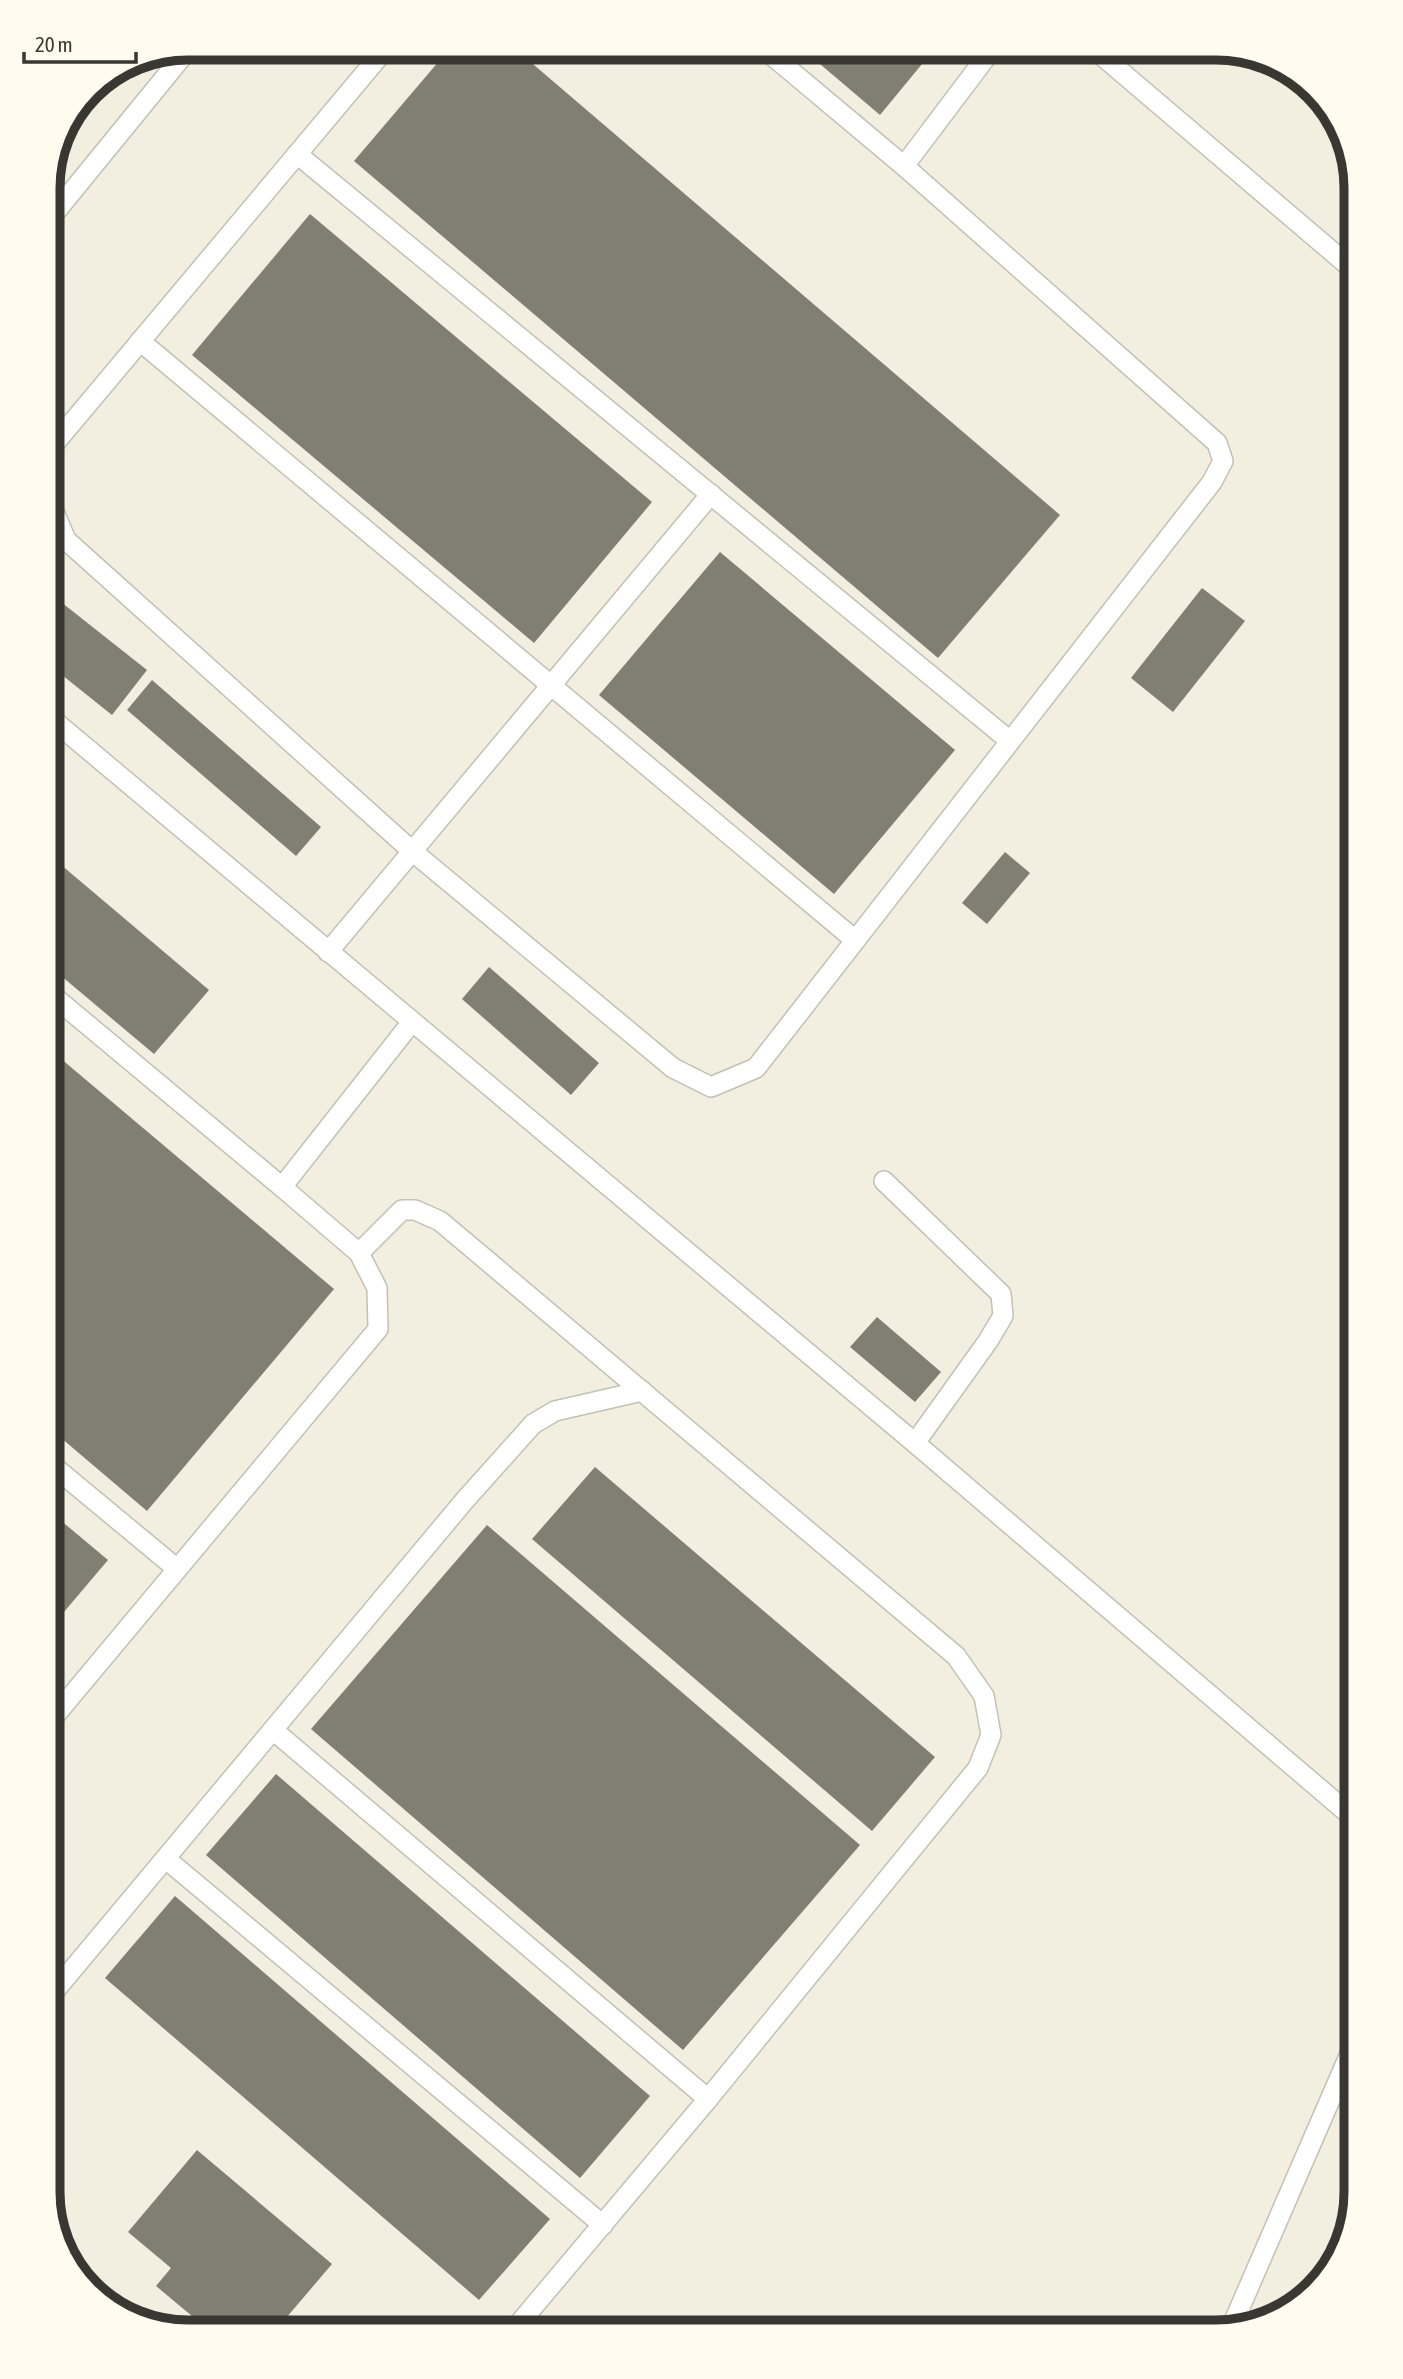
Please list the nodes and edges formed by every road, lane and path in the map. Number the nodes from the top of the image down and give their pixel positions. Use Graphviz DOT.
graph roads {
  1 [pos="376,60"];
  2 [pos="778,60"];
  3 [pos="983,60"];
  4 [pos="1107,60"];
  5 [pos="179,61"];
  6 [pos="297,154"];
  7 [pos="904,166"];
  8 [pos="60,206"];
  9 [pos="1344,262"];
  10 [pos="140,341"];
  11 [pos="60,437"];
  12 [pos="710,494"];
  13 [pos="60,526"];
  14 [pos="551,685"];
  15 [pos="60,726"];
  16 [pos="1010,741"];
  17 [pos="412,851"];
  18 [pos="856,940"];
  19 [pos="328,952"];
  20 [pos="60,1002"];
  21 [pos="411,1023"];
  22 [pos="884,1181"];
  23 [pos="282,1187"];
  24 [pos="359,1253"];
  25 [pos="642,1391"];
  26 [pos="915,1443"];
  27 [pos="60,1472"];
  28 [pos="176,1568"];
  29 [pos="60,1708"];
  30 [pos="273,1730"];
  31 [pos="1344,1810"];
  32 [pos="166,1859"];
  33 [pos="60,1985"];
  34 [pos="1344,2067"];
  35 [pos="708,2099"];
  36 [pos="603,2225"];
  37 [pos="1236,2317"];
  38 [pos="523,2319"];
  1 -- 6 [label="lane"];
  2 -- 7 [label="lane"];
  3 -- 7 [label="lane"];
  4 -- 9 [label="lane"];
  5 -- 8 [label="lane"];
  6 -- 10 [label="lane"];
  6 -- 12 [label="lane"];
  7 -- 16 [label="lane"];
  10 -- 11 [label="lane"];
  10 -- 14 [label="lane"];
  12 -- 14 [label="lane"];
  12 -- 16 [label="lane"];
  13 -- 17 [label="lane"];
  14 -- 17 [label="lane"];
  14 -- 18 [label="lane"];
  15 -- 19 [label="lane"];
  16 -- 18 [label="lane"];
  17 -- 18 [label="lane"];
  17 -- 19 [label="lane"];
  19 -- 21 [label="lane"];
  20 -- 23 [label="lane"];
  21 -- 23 [label="lane"];
  21 -- 26 [label="lane"];
  22 -- 26 [label="lane"];
  23 -- 24 [label="lane"];
  24 -- 25 [label="lane"];
  24 -- 28 [label="lane"];
  25 -- 30 [label="lane"];
  25 -- 35 [label="lane"];
  26 -- 31 [label="lane"];
  27 -- 28 [label="lane"];
  28 -- 29 [label="lane"];
  30 -- 32 [label="lane"];
  30 -- 35 [label="lane"];
  32 -- 33 [label="lane"];
  32 -- 36 [label="lane"];
  34 -- 37 [label="lane"];
  35 -- 36 [label="lane"];
  36 -- 38 [label="lane"];
}
